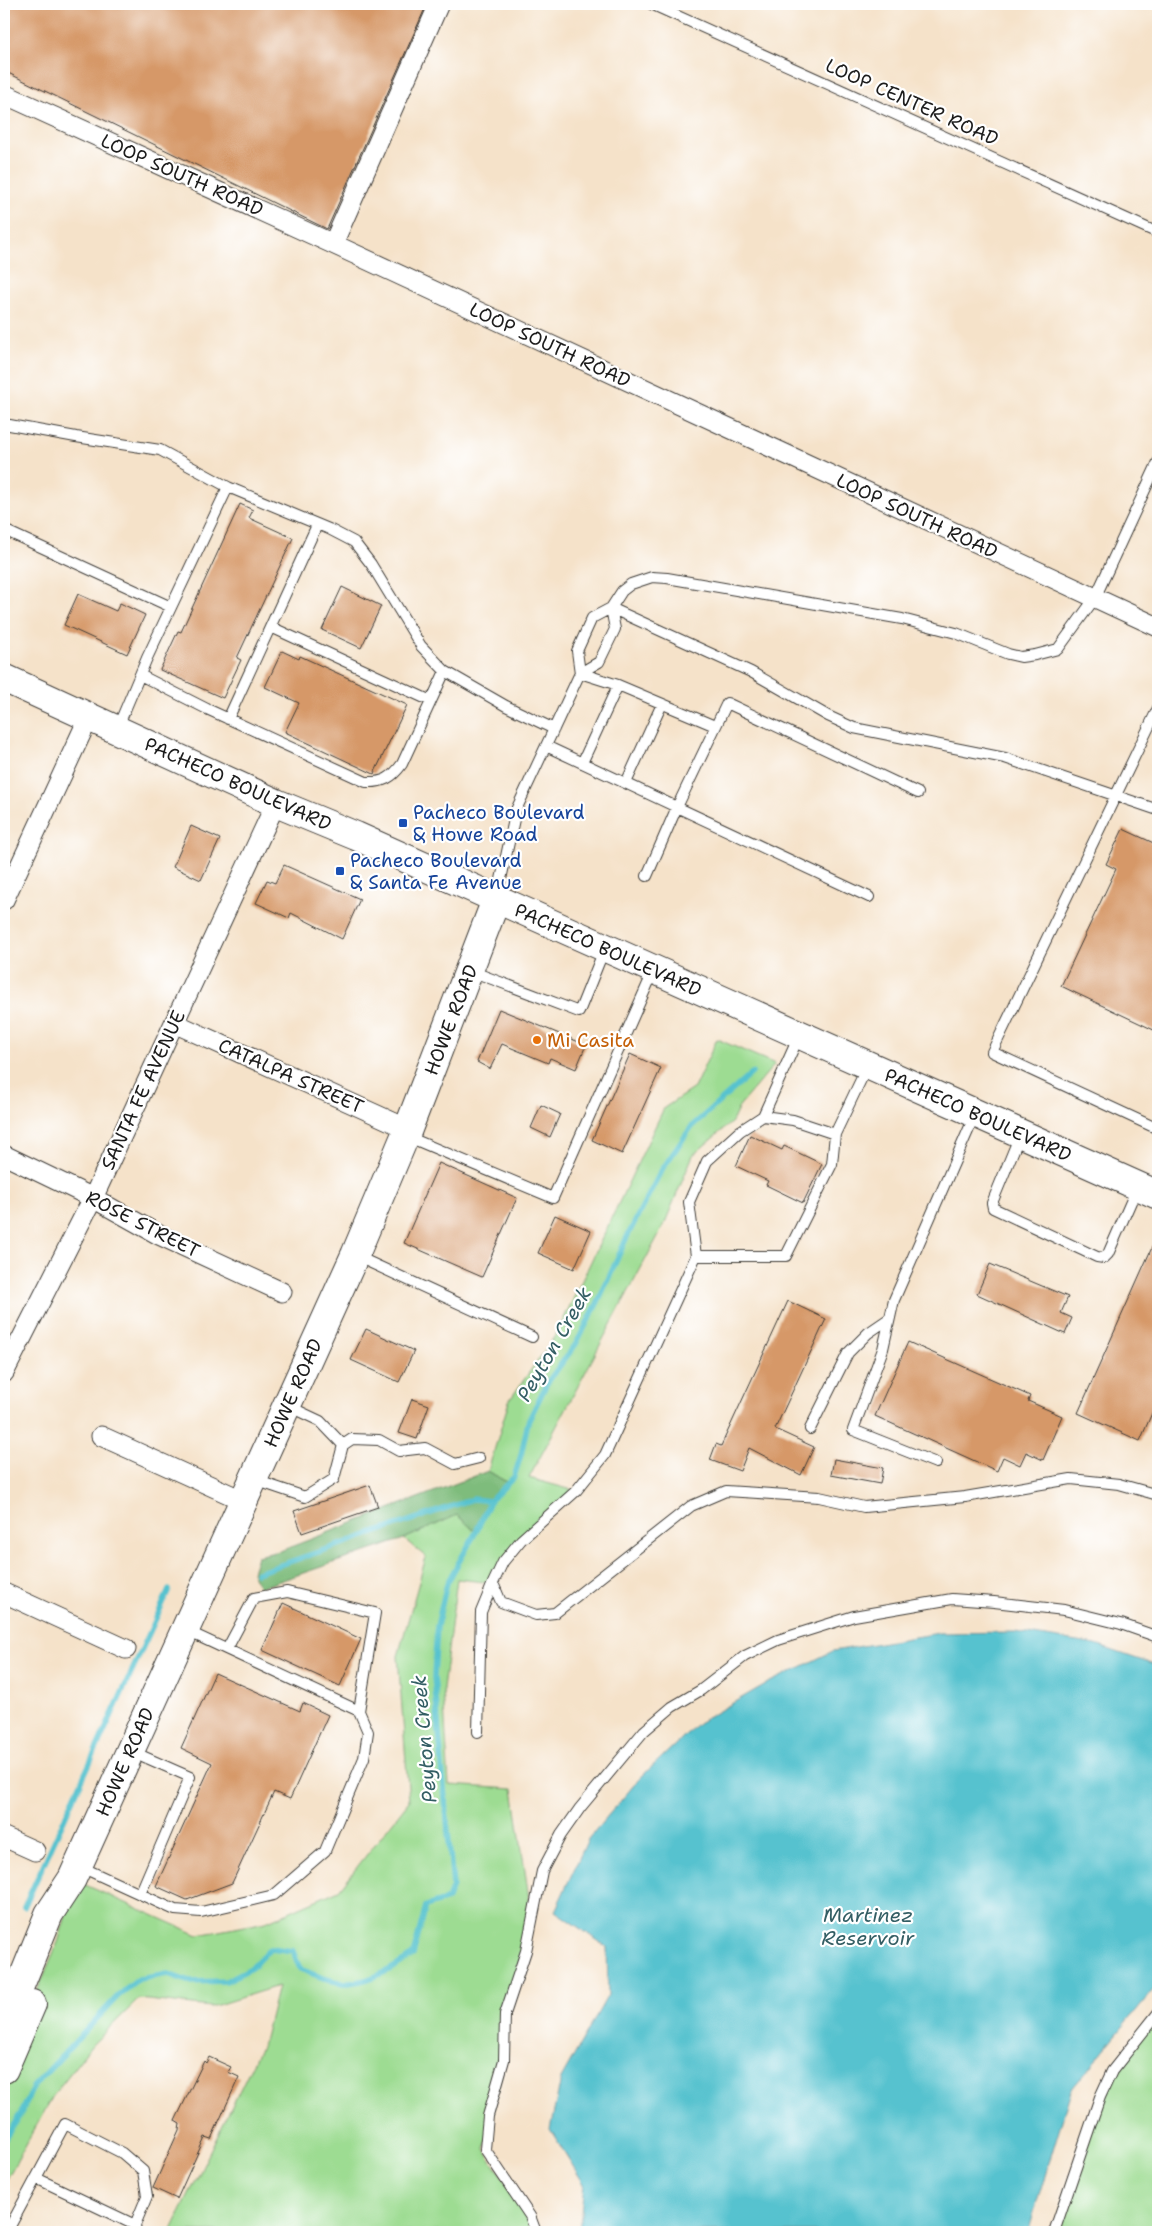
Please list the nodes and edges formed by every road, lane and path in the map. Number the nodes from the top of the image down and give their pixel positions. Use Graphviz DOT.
graph roads {
  1 [pos="439,4"];
  2 [pos="651,4"];
  3 [pos="4,94"];
  4 [pos="1158,233"];
  5 [pos="333,244"];
  6 [pos="4,424"];
  7 [pos="1158,462"];
  8 [pos="228,487"];
  9 [pos="317,526"];
  10 [pos="4,530"];
  11 [pos="1095,598"];
  12 [pos="171,607"];
  13 [pos="611,608"];
  14 [pos="271,627"];
  15 [pos="1158,627"];
  16 [pos="445,671"];
  17 [pos="580,673"];
  18 [pos="140,675"];
  19 [pos="4,678"];
  20 [pos="618,685"];
  21 [pos="431,701"];
  22 [pos="662,704"];
  23 [pos="1158,708"];
  24 [pos="89,717"];
  25 [pos="228,719"];
  26 [pos="714,726"];
  27 [pos="554,729"];
  28 [pos="116,730"];
  29 [pos="546,746"];
  30 [pos="582,763"];
  31 [pos="626,783"];
  32 [pos="918,793"];
  33 [pos="1116,795"];
  34 [pos="276,803"];
  35 [pos="677,807"];
  36 [pos="1158,810"];
  37 [pos="647,876"];
  38 [pos="869,897"];
  39 [pos="4,900"];
  40 [pos="496,900"];
  41 [pos="605,948"];
  42 [pos="654,970"];
  43 [pos="470,971"];
  44 [pos="174,1023"];
  45 [pos="799,1036"];
  46 [pos="868,1066"];
  47 [pos="976,1114"];
  48 [pos="763,1116"];
  49 [pos="1158,1129"];
  50 [pos="407,1132"];
  51 [pos="834,1134"];
  52 [pos="1020,1135"];
  53 [pos="4,1156"];
  54 [pos="1148,1191"];
  55 [pos="93,1198"];
  56 [pos="355,1255"];
  57 [pos="696,1256"];
  58 [pos="282,1292"];
  59 [pos="890,1318"];
  60 [pos="532,1337"];
  61 [pos="4,1373"];
  62 [pos="287,1406"];
  63 [pos="810,1429"];
  64 [pos="101,1436"];
  65 [pos="343,1445"];
  66 [pos="480,1458"];
  67 [pos="936,1463"];
  68 [pos="249,1490"];
  69 [pos="1158,1495"];
  70 [pos="493,1583"];
  71 [pos="4,1593"];
  72 [pos="184,1629"];
  73 [pos="1158,1636"];
  74 [pos="126,1649"];
  75 [pos="227,1649"];
  76 [pos="359,1711"];
  77 [pos="478,1732"];
  78 [pos="130,1751"];
  79 [pos="4,1837"];
  80 [pos="35,1851"];
  81 [pos="76,1873"];
  82 [pos="140,1894"];
  83 [pos="1158,2013"];
  84 [pos="4,2024"];
  85 [pos="4,2069"];
  86 [pos="36,2178"];
  87 [pos="135,2228"];
  88 [pos="7,2232"];
  89 [pos="536,2232"];
  90 [pos="1054,2232"];
  1 -- 5 [label="street"];
  2 -- 4 [label="lane, LOOP CENTER ROAD"];
  3 -- 5 [label="street, LOOP SOUTH ROAD"];
  5 -- 11 [label="street, LOOP SOUTH ROAD"];
  6 -- 8 [label="lane"];
  7 -- 11 [label="lane"];
  8 -- 9 [label="lane"];
  8 -- 12 [label="lane"];
  9 -- 14 [label="lane"];
  9 -- 16 [label="lane"];
  10 -- 12 [label="lane"];
  11 -- 13 [label="lane"];
  11 -- 15 [label="street, LOOP SOUTH ROAD"];
  12 -- 18 [label="lane"];
  13 -- 17 [label="lane"];
  13 -- 17 [label="lane"];
  13 -- 33 [label="lane"];
  14 -- 21 [label="lane"];
  14 -- 25 [label="lane"];
  16 -- 21 [label="lane"];
  16 -- 27 [label="lane"];
  17 -- 20 [label="lane"];
  17 -- 27 [label="lane"];
  18 -- 25 [label="lane"];
  18 -- 28 [label="lane"];
  19 -- 24 [label="street, PACHECO BOULEVARD"];
  20 -- 22 [label="lane"];
  20 -- 30 [label="lane"];
  21 -- 25 [label="lane"];
  22 -- 26 [label="lane"];
  22 -- 31 [label="lane"];
  23 -- 33 [label="lane"];
  24 -- 28 [label="street, PACHECO BOULEVARD"];
  24 -- 39 [label="street"];
  26 -- 32 [label="lane"];
  26 -- 35 [label="lane"];
  27 -- 29 [label="lane"];
  28 -- 34 [label="street, PACHECO BOULEVARD"];
  29 -- 30 [label="lane"];
  29 -- 40 [label="lane"];
  30 -- 31 [label="lane"];
  31 -- 35 [label="lane"];
  33 -- 36 [label="lane"];
  33 -- 49 [label="lane"];
  34 -- 40 [label="street, PACHECO BOULEVARD"];
  34 -- 44 [label="street, SANTA FE AVENUE"];
  35 -- 37 [label="lane"];
  35 -- 38 [label="lane"];
  40 -- 41 [label="street, PACHECO BOULEVARD"];
  40 -- 43 [label="street, HOWE ROAD"];
  41 -- 42 [label="street, PACHECO BOULEVARD"];
  41 -- 43 [label="lane"];
  42 -- 45 [label="street, PACHECO BOULEVARD"];
  42 -- 50 [label="lane"];
  43 -- 50 [label="street, HOWE ROAD"];
  44 -- 50 [label="street, CATALPA STREET"];
  44 -- 55 [label="street, SANTA FE AVENUE"];
  45 -- 46 [label="street, PACHECO BOULEVARD"];
  45 -- 48 [label="lane"];
  46 -- 47 [label="street, PACHECO BOULEVARD"];
  46 -- 51 [label="lane"];
  47 -- 52 [label="street, PACHECO BOULEVARD"];
  47 -- 59 [label="lane"];
  48 -- 51 [label="lane"];
  48 -- 57 [label="lane"];
  50 -- 56 [label="street, HOWE ROAD"];
  51 -- 57 [label="lane"];
  52 -- 54 [label="street, PACHECO BOULEVARD"];
  52 -- 54 [label="lane"];
  53 -- 55 [label="street, ROSE STREET"];
  55 -- 58 [label="street, ROSE STREET"];
  55 -- 61 [label="street, SANTA FE AVENUE"];
  56 -- 60 [label="lane"];
  56 -- 62 [label="street, HOWE ROAD"];
  57 -- 70 [label="lane"];
  59 -- 63 [label="lane"];
  59 -- 67 [label="lane"];
  62 -- 65 [label="lane"];
  62 -- 68 [label="street, HOWE ROAD"];
  64 -- 68 [label="street"];
  65 -- 66 [label="lane"];
  65 -- 68 [label="lane"];
  68 -- 72 [label="street, HOWE ROAD"];
  69 -- 70 [label="lane"];
  70 -- 77 [label="lane"];
  71 -- 74 [label="street"];
  72 -- 75 [label="lane"];
  72 -- 78 [label="street, HOWE ROAD"];
  73 -- 89 [label="lane"];
  75 -- 76 [label="lane"];
  75 -- 76 [label="lane"];
  76 -- 82 [label="lane"];
  78 -- 81 [label="street, HOWE ROAD"];
  78 -- 82 [label="lane"];
  79 -- 80 [label="street"];
  81 -- 82 [label="lane"];
  81 -- 84 [label="street, HOWE ROAD"];
  81 -- 85 [label="street, HOWE ROAD"];
  83 -- 90 [label="lane"];
  86 -- 87 [label="lane"];
  86 -- 87 [label="lane"];
  86 -- 88 [label="lane"];
}
